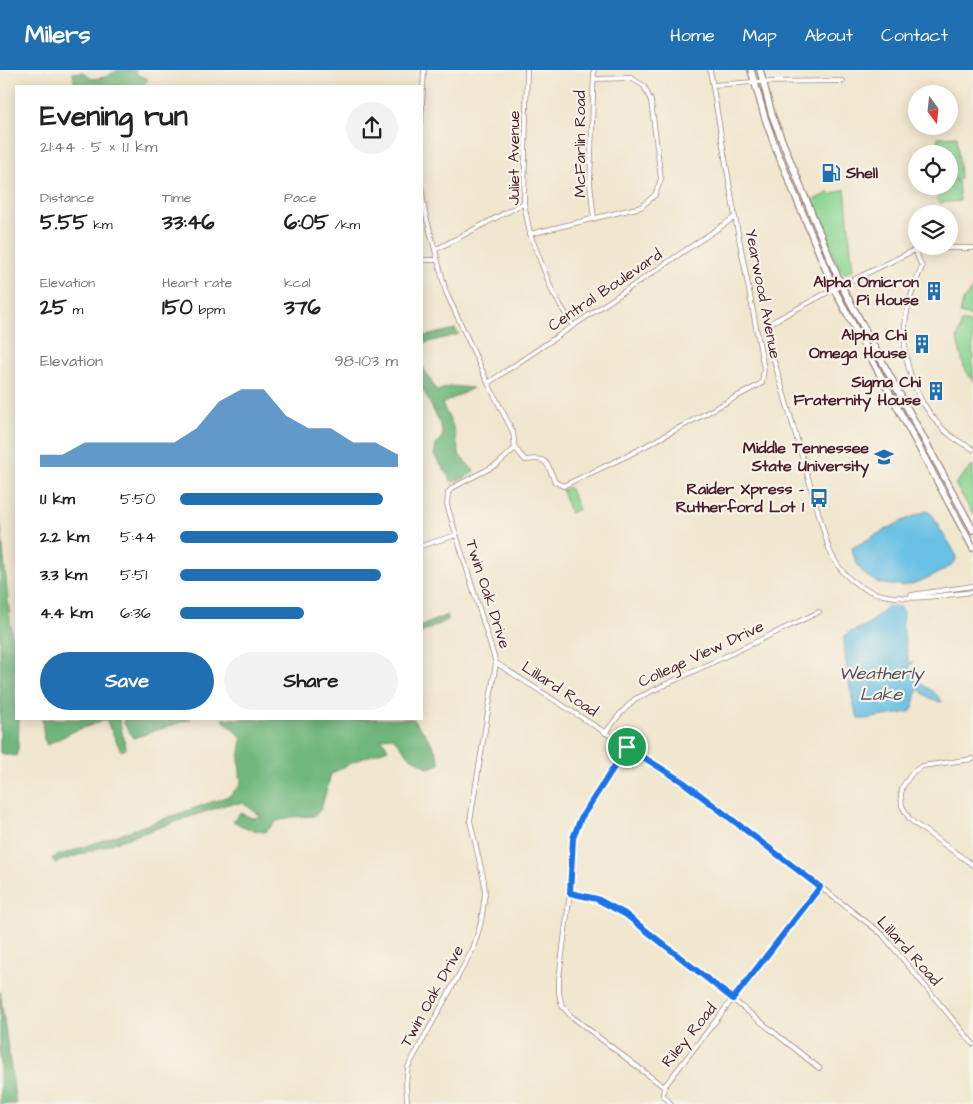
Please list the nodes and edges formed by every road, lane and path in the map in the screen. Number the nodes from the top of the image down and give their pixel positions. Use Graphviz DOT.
graph roads {
  1 [pos="424,70"];
  2 [pos="528,70"];
  3 [pos="594,70"];
  4 [pos="710,70"];
  5 [pos="752,70"];
  6 [pos="760,70"];
  7 [pos="594,79"];
  8 [pos="842,81"];
  9 [pos="754,82"];
  10 [pos="763,82"];
  11 [pos="713,85"];
  12 [pos="423,87"];
  13 [pos="423,199"];
  14 [pos="524,203"];
  15 [pos="735,217"];
  16 [pos="594,218"];
  17 [pos="530,234"];
  18 [pos="958,248"];
  19 [pos="973,248"];
  20 [pos="435,250"];
  21 [pos="908,253"];
  22 [pos="917,255"];
  23 [pos="423,260"];
  24 [pos="437,260"];
  25 [pos="841,285"];
  26 [pos="834,289"];
  27 [pos="573,326"];
  28 [pos="488,384"];
  29 [pos="515,448"];
  30 [pos="973,449"];
  31 [pos="973,530"];
  32 [pos="456,535"];
  33 [pos="423,545"];
  34 [pos="973,548"];
  35 [pos="973,586"];
  36 [pos="973,592"];
  37 [pos="902,597"];
  38 [pos="819,612"];
  39 [pos="496,663"];
  40 [pos="605,733"];
  41 [pos="627,747"];
  42 [pos="973,759"];
  43 [pos="973,866"];
  44 [pos="820,887"];
  45 [pos="570,893"];
  46 [pos="733,999"];
  47 [pos="973,1044"];
  48 [pos="819,1068"];
  49 [pos="664,1087"];
  50 [pos="407,1104"];
  51 [pos="671,1104"];
  1 -- 12 [label="street"];
  2 -- 14 [label="street, Juliet Avenue"];
  3 -- 7 [label="street, McFarlin Road"];
  4 -- 11 [label="street, Yearwood Avenue"];
  5 -- 9 [label="main road"];
  6 -- 10 [label="main road"];
  7 -- 16 [label="street, McFarlin Road"];
  7 -- 16 [label="street"];
  8 -- 10 [label="street"];
  9 -- 10 [label="street"];
  9 -- 11 [label="street"];
  9 -- 26 [label="main road"];
  10 -- 25 [label="main road"];
  11 -- 15 [label="street, Yearwood Avenue"];
  13 -- 20 [label="street"];
  14 -- 17 [label="street, Juliet Avenue"];
  14 -- 20 [label="street"];
  15 -- 27 [label="street, Central Boulevard"];
  15 -- 29 [label="street, Yearwood Avenue"];
  16 -- 17 [label="street"];
  17 -- 27 [label="street, Juliet Avenue"];
  18 -- 19 [label="street"];
  20 -- 24 [label="street"];
  21 -- 25 [label="street"];
  22 -- 30 [label="street"];
  23 -- 24 [label="street"];
  24 -- 28 [label="street"];
  25 -- 26 [label="street"];
  25 -- 31 [label="main road"];
  26 -- 34 [label="main road"];
  26 -- 37 [label="street"];
  27 -- 28 [label="street, Central Boulevard"];
  28 -- 29 [label="street"];
  29 -- 32 [label="street, Twin Oak Drive"];
  32 -- 33 [label="street"];
  32 -- 39 [label="street, Twin Oak Drive"];
  35 -- 37 [label="street"];
  36 -- 37 [label="street"];
  38 -- 40 [label="street, College View Drive"];
  39 -- 40 [label="street, Lillard Road"];
  39 -- 50 [label="street, Twin Oak Drive"];
  40 -- 41 [label="street, Lillard Road"];
  41 -- 44 [label="street, Lillard Road"];
  41 -- 45 [label="street"];
  42 -- 43 [label="street"];
  44 -- 46 [label="street, Riley Road"];
  44 -- 47 [label="street, Lillard Road"];
  45 -- 46 [label="street"];
  45 -- 49 [label="street"];
  46 -- 48 [label="street"];
  46 -- 49 [label="street, Riley Road"];
  49 -- 51 [label="street, Riley Road"];
}
